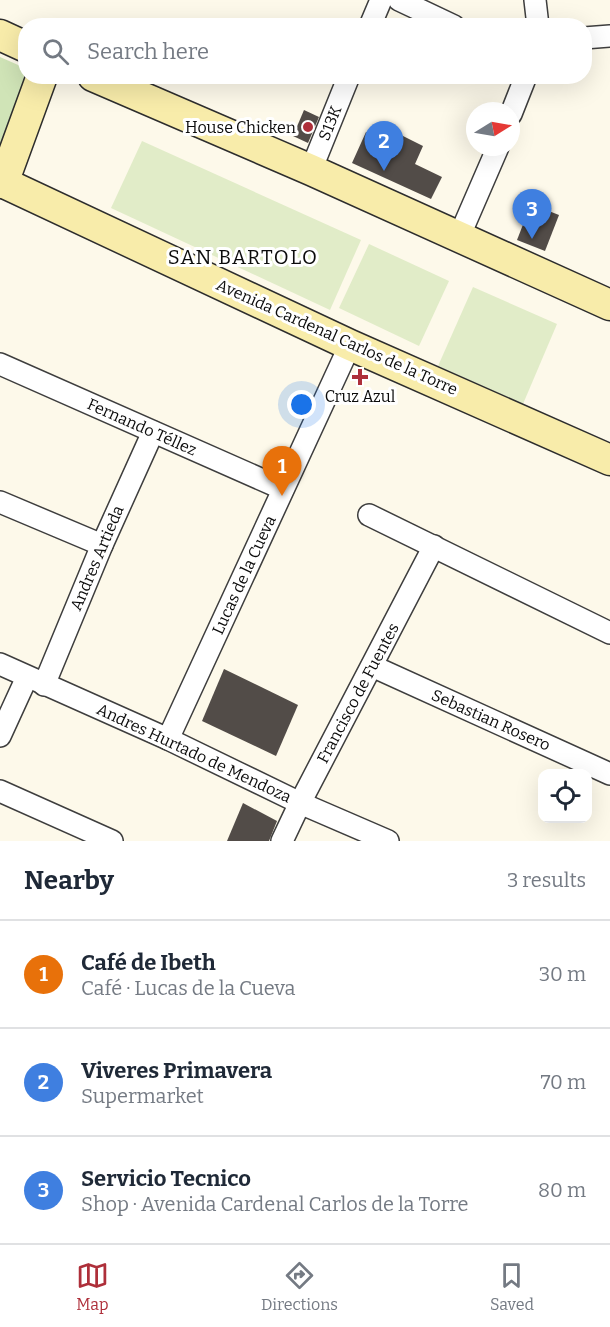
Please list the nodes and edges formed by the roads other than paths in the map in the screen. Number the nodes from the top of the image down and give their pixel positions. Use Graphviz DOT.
graph roads {
  1 [pos="381,0"];
  2 [pos="399,0"];
  3 [pos="535,0"];
  4 [pos="373,18"];
  5 [pos="437,18"];
  6 [pos="537,18"];
  7 [pos="0,35"];
  8 [pos="610,36"];
  9 [pos="592,37"];
  10 [pos="18,43"];
  11 [pos="39,84"];
  12 [pos="112,84"];
  13 [pos="347,84"];
  14 [pos="523,84"];
  15 [pos="516,102"];
  16 [pos="494,156"];
  17 [pos="311,170"];
  18 [pos="2,182"];
  19 [pos="459,237"];
  20 [pos="609,300"];
  21 [pos="350,345"];
  22 [pos="0,364"];
  23 [pos="153,432"];
  24 [pos="610,459"];
  25 [pos="283,489"];
  26 [pos="0,502"];
  27 [pos="369,515"];
  28 [pos="102,545"];
  29 [pos="434,546"];
  30 [pos="610,633"];
  31 [pos="0,664"];
  32 [pos="372,666"];
  33 [pos="35,681"];
  34 [pos="0,736"];
  35 [pos="168,739"];
  36 [pos="610,774"];
  37 [pos="0,791"];
  38 [pos="300,802"];
  39 [pos="112,841"];
  40 [pos="282,841"];
  41 [pos="388,841"];
  1 -- 4 [label="street"];
  2 -- 5 [label="street"];
  3 -- 6 [label="street"];
  7 -- 10 [label="street"];
  8 -- 9 [label="street"];
  11 -- 18 [label="street"];
  12 -- 17 [label="street"];
  13 -- 17 [label="street, S13K"];
  14 -- 15 [label="street"];
  16 -- 19 [label="street"];
  17 -- 19 [label="street"];
  18 -- 21 [label="street, Avenida Cardenal Carlos de la Torre"];
  19 -- 20 [label="street"];
  21 -- 24 [label="street, Avenida Cardenal Carlos de la Torre"];
  21 -- 25 [label="street, Lucas de la Cueva"];
  22 -- 23 [label="street, Fernando Téllez"];
  23 -- 25 [label="street, Fernando Téllez"];
  23 -- 28 [label="street, Andres Artieda"];
  25 -- 35 [label="street, Lucas de la Cueva"];
  26 -- 28 [label="street"];
  27 -- 29 [label="street"];
  28 -- 33 [label="street, Andres Artieda"];
  29 -- 30 [label="street"];
  29 -- 32 [label="street, Francisco de Fuentes"];
  31 -- 33 [label="street, Andres Hurtado de Mendoza"];
  32 -- 36 [label="street, Sebastian Rosero"];
  32 -- 38 [label="street, Francisco de Fuentes"];
  33 -- 34 [label="street, Andres Artieda"];
  33 -- 35 [label="street, Andres Hurtado de Mendoza"];
  35 -- 38 [label="street, Andres Hurtado de Mendoza"];
  37 -- 39 [label="street"];
  38 -- 40 [label="street, Francisco de Fuentes"];
  38 -- 41 [label="street, Andres Hurtado de Mendoza"];
}
